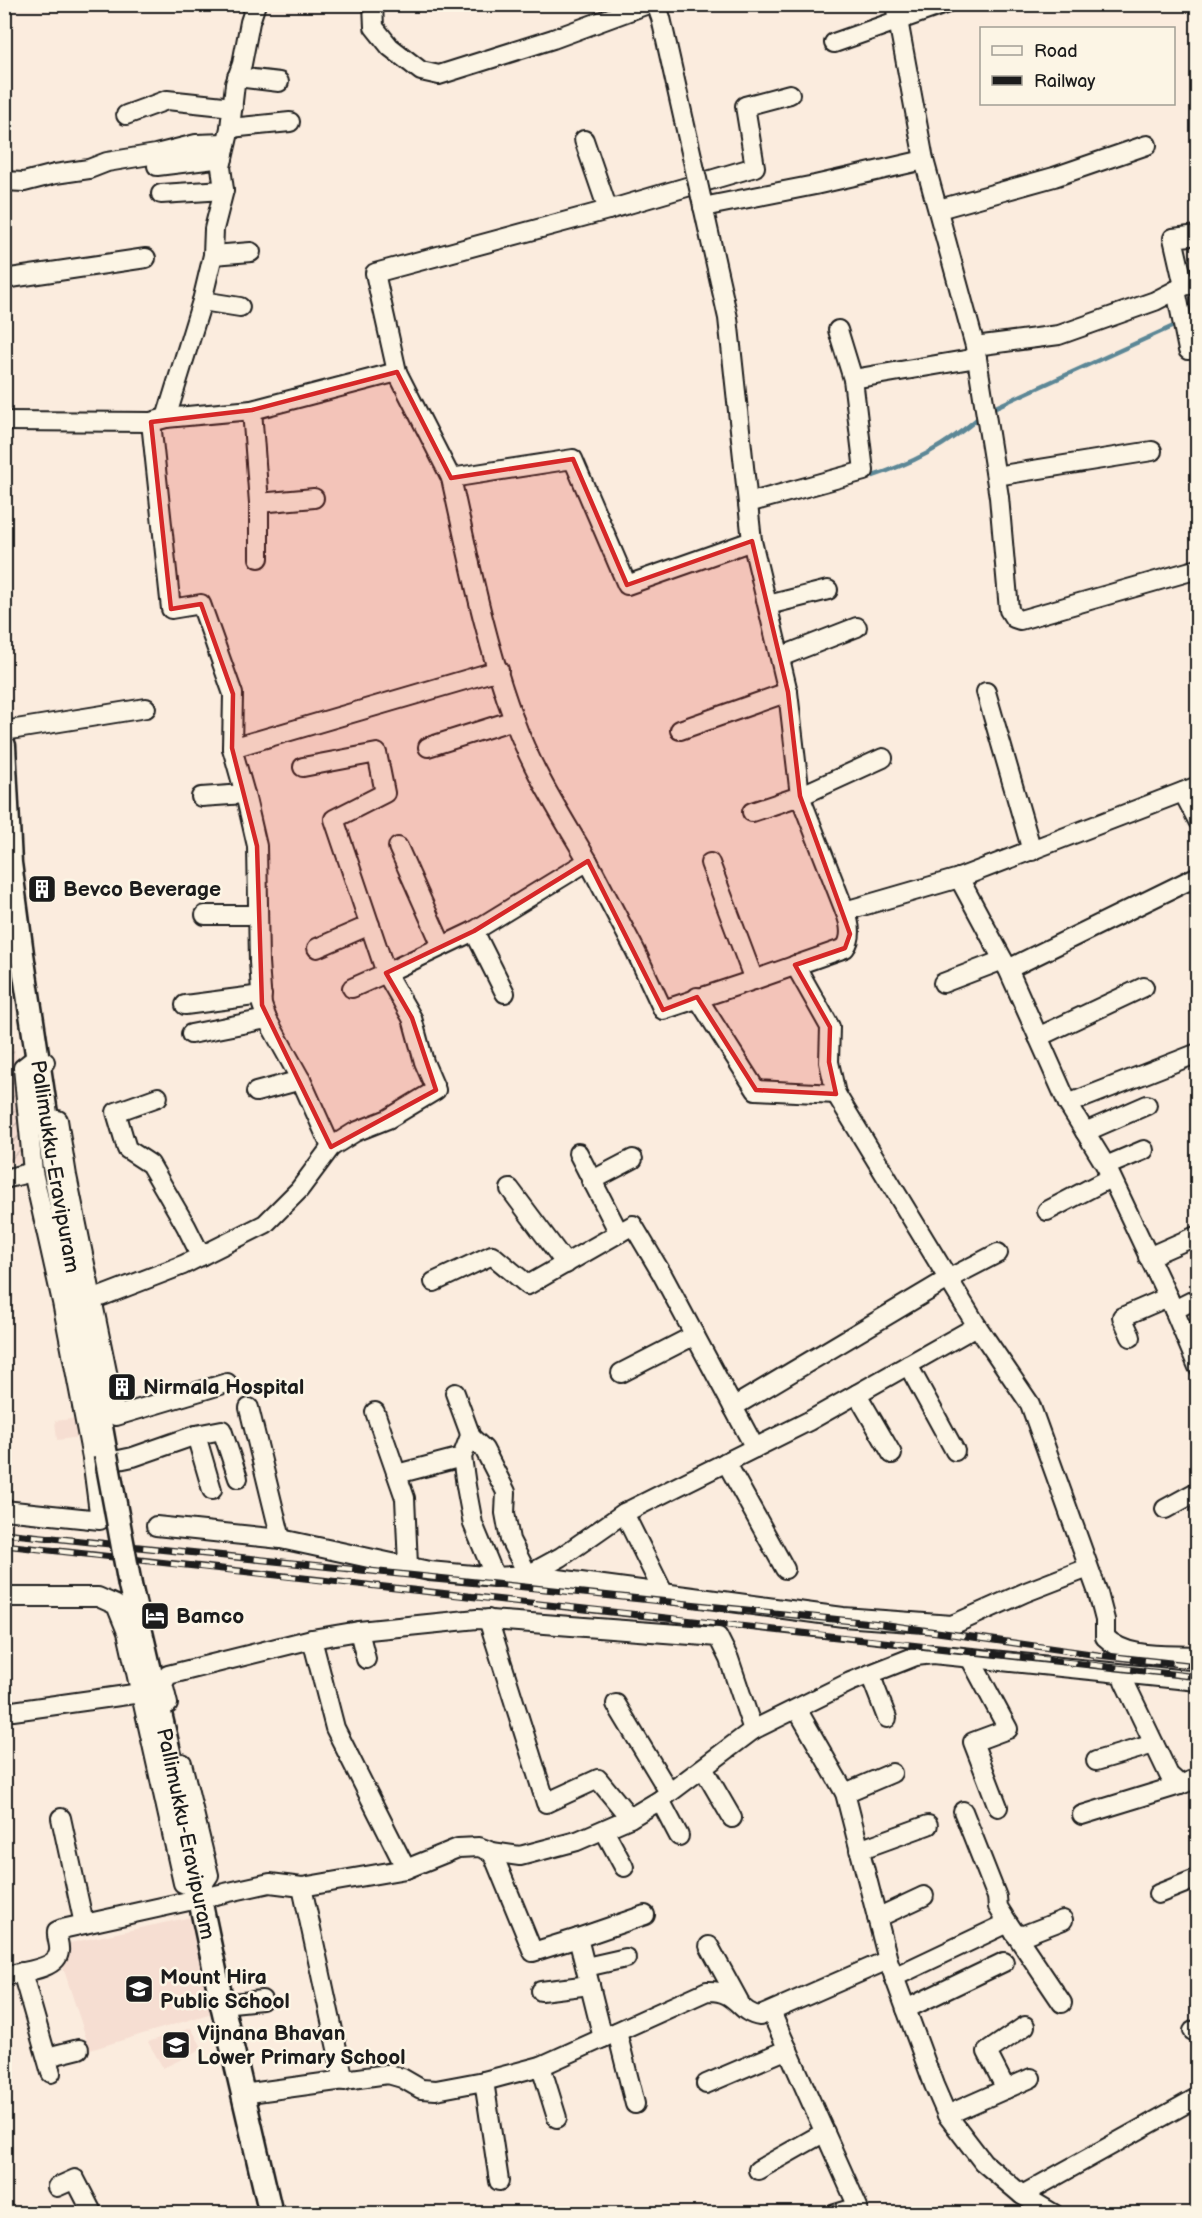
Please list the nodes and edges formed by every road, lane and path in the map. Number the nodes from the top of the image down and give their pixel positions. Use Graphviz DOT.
graph roads {
  1 [pos="256,4"];
  2 [pos="373,4"];
  3 [pos="648,4"];
  4 [pos="656,4"];
  5 [pos="945,4"];
  6 [pos="896,12"];
  7 [pos="834,43"];
  8 [pos="237,77"];
  9 [pos="279,82"];
  10 [pos="790,94"];
  11 [pos="233,107"];
  12 [pos="126,116"];
  13 [pos="290,122"];
  14 [pos="584,140"];
  15 [pos="226,143"];
  16 [pos="1147,145"];
  17 [pos="924,160"];
  18 [pos="158,166"];
  19 [pos="4,181"];
  20 [pos="224,190"];
  21 [pos="161,194"];
  22 [pos="702,202"];
  23 [pos="939,209"];
  24 [pos="608,210"];
  25 [pos="1197,235"];
  26 [pos="252,252"];
  27 [pos="213,255"];
  28 [pos="146,258"];
  29 [pos="4,279"];
  30 [pos="1186,286"];
  31 [pos="202,301"];
  32 [pos="240,307"];
  33 [pos="838,330"];
  34 [pos="1188,350"];
  35 [pos="976,352"];
  36 [pos="397,372"];
  37 [pos="853,379"];
  38 [pos="252,410"];
  39 [pos="159,420"];
  40 [pos="4,421"];
  41 [pos="1152,451"];
  42 [pos="996,476"];
  43 [pos="451,478"];
  44 [pos="314,498"];
  45 [pos="259,503"];
  46 [pos="748,503"];
  47 [pos="752,541"];
  48 [pos="259,558"];
  49 [pos="1197,569"];
  50 [pos="828,590"];
  51 [pos="768,605"];
  52 [pos="857,627"];
  53 [pos="780,657"];
  54 [pos="498,670"];
  55 [pos="788,692"];
  56 [pos="986,692"];
  57 [pos="146,708"];
  58 [pos="514,720"];
  59 [pos="680,730"];
  60 [pos="4,731"];
  61 [pos="4,746"];
  62 [pos="428,747"];
  63 [pos="232,748"];
  64 [pos="883,758"];
  65 [pos="303,767"];
  66 [pos="1190,789"];
  67 [pos="245,794"];
  68 [pos="800,796"];
  69 [pos="201,797"];
  70 [pos="752,812"];
  71 [pos="1197,821"];
  72 [pos="398,847"];
  73 [pos="1032,851"];
  74 [pos="588,861"];
  75 [pos="7,863"];
  76 [pos="710,863"];
  77 [pos="1197,876"];
  78 [pos="959,878"];
  79 [pos="845,911"];
  80 [pos="205,915"];
  81 [pos="257,915"];
  82 [pos="370,925"];
  83 [pos="474,931"];
  84 [pos="442,946"];
  85 [pos="317,948"];
  86 [pos="1006,964"];
  87 [pos="795,965"];
  88 [pos="386,973"];
  89 [pos="754,980"];
  90 [pos="943,983"];
  91 [pos="1143,987"];
  92 [pos="352,988"];
  93 [pos="506,993"];
  94 [pos="262,995"];
  95 [pos="697,997"];
  96 [pos="185,1005"];
  97 [pos="267,1019"];
  98 [pos="191,1034"];
  99 [pos="1038,1037"];
  100 [pos="1197,1053"];
  101 [pos="37,1057"];
  102 [pos="301,1080"];
  103 [pos="256,1092"];
  104 [pos="836,1094"];
  105 [pos="158,1097"];
  106 [pos="1068,1104"];
  107 [pos="1147,1105"];
  108 [pos="1085,1132"];
  109 [pos="331,1147"];
  110 [pos="1144,1150"];
  111 [pos="578,1153"];
  112 [pos="633,1159"];
  113 [pos="33,1172"];
  114 [pos="1108,1172"];
  115 [pos="4,1179"];
  116 [pos="591,1180"];
  117 [pos="510,1189"];
  118 [pos="1047,1211"];
  119 [pos="619,1233"];
  120 [pos="1197,1235"];
  121 [pos="998,1253"];
  122 [pos="201,1256"];
  123 [pos="1148,1257"];
  124 [pos="566,1264"];
  125 [pos="948,1279"];
  126 [pos="434,1282"];
  127 [pos="1197,1298"];
  128 [pos="85,1302"];
  129 [pos="1171,1303"];
  130 [pos="977,1326"];
  131 [pos="695,1335"];
  132 [pos="1131,1337"];
  133 [pos="908,1365"];
  134 [pos="1197,1367"];
  135 [pos="621,1373"];
  136 [pos="227,1383"];
  137 [pos="456,1393"];
  138 [pos="857,1394"];
  139 [pos="733,1407"];
  140 [pos="249,1408"];
  141 [pos="375,1412"];
  142 [pos="196,1435"];
  143 [pos="470,1436"];
  144 [pos="755,1448"];
  145 [pos="955,1451"];
  146 [pos="892,1454"];
  147 [pos="462,1457"];
  148 [pos="726,1462"];
  149 [pos="93,1465"];
  150 [pos="397,1474"];
  151 [pos="238,1478"];
  152 [pos="212,1490"];
  153 [pos="1197,1491"];
  154 [pos="1165,1509"];
  155 [pos="4,1510"];
  156 [pos="624,1514"];
  157 [pos="156,1526"];
  158 [pos="281,1539"];
  159 [pos="408,1565"];
  160 [pos="1088,1568"];
  161 [pos="785,1569"];
  162 [pos="528,1575"];
  163 [pos="495,1577"];
  164 [pos="664,1594"];
  165 [pos="4,1597"];
  166 [pos="488,1619"];
  167 [pos="359,1631"];
  168 [pos="312,1639"];
  169 [pos="1197,1656"];
  170 [pos="970,1658"];
  171 [pos="366,1659"];
  172 [pos="870,1674"];
  173 [pos="1124,1674"];
  174 [pos="1197,1681"];
  175 [pos="141,1693"];
  176 [pos="616,1704"];
  177 [pos="797,1709"];
  178 [pos="13,1711"];
  179 [pos="887,1718"];
  180 [pos="753,1730"];
  181 [pos="1154,1744"];
  182 [pos="1096,1761"];
  183 [pos="703,1768"];
  184 [pos="892,1773"];
  185 [pos="1189,1781"];
  186 [pos="845,1793"];
  187 [pos="664,1796"];
  188 [pos="998,1807"];
  189 [pos="963,1811"];
  190 [pos="1082,1815"];
  191 [pos="61,1818"];
  192 [pos="630,1818"];
  193 [pos="732,1818"];
  194 [pos="927,1825"];
  195 [pos="604,1830"];
  196 [pos="679,1836"];
  197 [pos="859,1850"];
  198 [pos="492,1852"];
  199 [pos="624,1867"];
  200 [pos="406,1869"];
  201 [pos="1197,1878"];
  202 [pos="302,1887"];
  203 [pos="199,1889"];
  204 [pos="1158,1894"];
  205 [pos="924,1896"];
  206 [pos="645,1915"];
  207 [pos="877,1918"];
  208 [pos="1063,1920"];
  209 [pos="84,1924"];
  210 [pos="1012,1928"];
  211 [pos="578,1938"];
  212 [pos="709,1946"];
  213 [pos="626,1958"];
  214 [pos="1004,1962"];
  215 [pos="585,1967"];
  216 [pos="891,1969"];
  217 [pos="9,1972"];
  218 [pos="590,1985"];
  219 [pos="541,1991"];
  220 [pos="262,2000"];
  221 [pos="740,2003"];
  222 [pos="1062,2003"];
  223 [pos="222,2004"];
  224 [pos="906,2009"];
  225 [pos="771,2012"];
  226 [pos="1024,2026"];
  227 [pos="610,2035"];
  228 [pos="79,2049"];
  229 [pos="788,2049"];
  230 [pos="541,2066"];
  231 [pos="1031,2078"];
  232 [pos="344,2081"];
  233 [pos="484,2081"];
  234 [pos="706,2084"];
  235 [pos="1006,2089"];
  236 [pos="242,2094"];
  237 [pos="1197,2097"];
  238 [pos="635,2104"];
  239 [pos="948,2115"];
  240 [pos="557,2118"];
  241 [pos="825,2132"];
  242 [pos="758,2170"];
  243 [pos="499,2181"];
  244 [pos="57,2187"];
  245 [pos="1022,2195"];
  246 [pos="1053,2213"];
  247 [pos="93,2214"];
  248 [pos="271,2214"];
  249 [pos="835,2214"];
  1 -- 8 [label="street"];
  2 -- 3 [label="street"];
  4 -- 22 [label="street, bridge"];
  5 -- 6 [label="street"];
  6 -- 7 [label="street"];
  6 -- 17 [label="street"];
  8 -- 9 [label="street"];
  8 -- 11 [label="street"];
  10 -- 24 [label="street"];
  11 -- 12 [label="street"];
  11 -- 15 [label="street"];
  13 -- 15 [label="street"];
  14 -- 24 [label="street"];
  15 -- 18 [label="street"];
  15 -- 19 [label="street"];
  15 -- 20 [label="street"];
  16 -- 23 [label="street"];
  17 -- 22 [label="street"];
  17 -- 23 [label="street"];
  20 -- 21 [label="street"];
  20 -- 27 [label="street"];
  22 -- 46 [label="street"];
  23 -- 35 [label="street"];
  24 -- 36 [label="street"];
  25 -- 30 [label="street"];
  26 -- 27 [label="street"];
  27 -- 31 [label="street"];
  28 -- 29 [label="street"];
  30 -- 34 [label="street"];
  30 -- 35 [label="street"];
  31 -- 32 [label="street"];
  31 -- 39 [label="street"];
  33 -- 37 [label="street"];
  35 -- 37 [label="street"];
  35 -- 42 [label="street"];
  36 -- 38 [label="street"];
  36 -- 43 [label="street"];
  37 -- 46 [label="street"];
  38 -- 39 [label="street"];
  38 -- 45 [label="street"];
  39 -- 40 [label="street"];
  39 -- 63 [label="street"];
  41 -- 42 [label="street"];
  42 -- 49 [label="street"];
  43 -- 47 [label="street"];
  43 -- 54 [label="street"];
  44 -- 45 [label="street"];
  45 -- 48 [label="street"];
  46 -- 47 [label="street"];
  47 -- 51 [label="street"];
  50 -- 51 [label="street"];
  51 -- 53 [label="street"];
  52 -- 53 [label="street"];
  53 -- 55 [label="street"];
  54 -- 58 [label="street"];
  54 -- 63 [label="street"];
  55 -- 59 [label="street"];
  55 -- 68 [label="street"];
  56 -- 73 [label="street"];
  57 -- 60 [label="street"];
  58 -- 62 [label="street"];
  58 -- 74 [label="street"];
  61 -- 75 [label="main road, Pallimukku-Eravipuram"];
  63 -- 67 [label="street"];
  64 -- 68 [label="street"];
  65 -- 82 [label="street"];
  66 -- 71 [label="street"];
  66 -- 73 [label="street"];
  67 -- 69 [label="street"];
  67 -- 81 [label="street"];
  68 -- 70 [label="street"];
  68 -- 79 [label="street"];
  72 -- 84 [label="street"];
  73 -- 78 [label="street"];
  74 -- 83 [label="street"];
  74 -- 95 [label="street"];
  75 -- 101 [label="main road, Pallimukku-Eravipuram"];
  76 -- 89 [label="street"];
  77 -- 86 [label="street"];
  78 -- 79 [label="street"];
  78 -- 86 [label="street"];
  79 -- 87 [label="street"];
  80 -- 81 [label="street"];
  81 -- 94 [label="street"];
  82 -- 85 [label="street"];
  82 -- 88 [label="street"];
  83 -- 84 [label="street"];
  83 -- 93 [label="street"];
  84 -- 88 [label="street"];
  86 -- 90 [label="street"];
  86 -- 99 [label="street"];
  87 -- 89 [label="street"];
  87 -- 104 [label="street"];
  88 -- 92 [label="street"];
  88 -- 109 [label="street"];
  89 -- 95 [label="street"];
  91 -- 99 [label="street"];
  94 -- 96 [label="street"];
  94 -- 97 [label="street"];
  95 -- 104 [label="street"];
  97 -- 98 [label="street"];
  97 -- 102 [label="street"];
  99 -- 106 [label="street"];
  100 -- 106 [label="street"];
  101 -- 113 [label="street"];
  101 -- 128 [label="main road, Pallimukku-Eravipuram"];
  102 -- 103 [label="street"];
  102 -- 109 [label="street"];
  104 -- 125 [label="street"];
  105 -- 122 [label="street"];
  106 -- 108 [label="street"];
  107 -- 108 [label="street"];
  108 -- 114 [label="street"];
  109 -- 122 [label="street"];
  110 -- 114 [label="street"];
  111 -- 116 [label="street"];
  112 -- 116 [label="street"];
  113 -- 115 [label="street"];
  113 -- 149 [label="street"];
  114 -- 118 [label="street"];
  114 -- 123 [label="street"];
  116 -- 119 [label="street"];
  117 -- 124 [label="street"];
  119 -- 124 [label="street"];
  119 -- 131 [label="street"];
  120 -- 123 [label="street"];
  121 -- 125 [label="street"];
  122 -- 128 [label="street"];
  123 -- 129 [label="street"];
  124 -- 126 [label="street"];
  125 -- 130 [label="street"];
  125 -- 139 [label="street"];
  127 -- 129 [label="street"];
  128 -- 136 [label="street"];
  128 -- 203 [label="main road, Pallimukku-Eravipuram, bridge"];
  129 -- 132 [label="street"];
  129 -- 134 [label="street"];
  130 -- 133 [label="street"];
  130 -- 160 [label="street"];
  131 -- 135 [label="street"];
  131 -- 139 [label="street"];
  133 -- 138 [label="street"];
  133 -- 145 [label="street"];
  137 -- 143 [label="street"];
  138 -- 144 [label="street"];
  138 -- 146 [label="street"];
  139 -- 144 [label="street"];
  140 -- 158 [label="street"];
  141 -- 150 [label="street"];
  142 -- 149 [label="street"];
  142 -- 151 [label="street"];
  142 -- 152 [label="street"];
  143 -- 147 [label="street"];
  143 -- 162 [label="street"];
  144 -- 148 [label="street"];
  147 -- 150 [label="street"];
  147 -- 163 [label="street"];
  148 -- 156 [label="street"];
  148 -- 161 [label="street"];
  149 -- 155 [label="street"];
  150 -- 159 [label="street"];
  153 -- 154 [label="street"];
  156 -- 162 [label="street"];
  156 -- 164 [label="street"];
  157 -- 158 [label="street"];
  158 -- 159 [label="street"];
  159 -- 163 [label="street"];
  160 -- 164 [label="street"];
  160 -- 169 [label="street"];
  162 -- 163 [label="street"];
  162 -- 164 [label="street"];
  165 -- 175 [label="street"];
  166 -- 167 [label="street"];
  166 -- 180 [label="street"];
  166 -- 192 [label="street"];
  167 -- 168 [label="street"];
  167 -- 171 [label="street"];
  168 -- 200 [label="street"];
  168 -- 203 [label="street"];
  170 -- 172 [label="street"];
  170 -- 173 [label="street"];
  170 -- 188 [label="street"];
  172 -- 177 [label="street"];
  172 -- 179 [label="street"];
  173 -- 174 [label="street"];
  173 -- 181 [label="street"];
  175 -- 178 [label="street"];
  175 -- 203 [label="street"];
  176 -- 187 [label="street"];
  177 -- 180 [label="street"];
  177 -- 186 [label="street"];
  180 -- 183 [label="street"];
  181 -- 182 [label="street"];
  181 -- 185 [label="street"];
  183 -- 187 [label="street"];
  183 -- 193 [label="street"];
  184 -- 186 [label="street"];
  185 -- 190 [label="street"];
  186 -- 197 [label="street"];
  187 -- 192 [label="street"];
  187 -- 196 [label="street"];
  189 -- 210 [label="street"];
  191 -- 209 [label="street"];
  192 -- 195 [label="street"];
  194 -- 197 [label="street"];
  195 -- 198 [label="street"];
  195 -- 199 [label="street"];
  197 -- 207 [label="street"];
  198 -- 200 [label="street"];
  198 -- 211 [label="street"];
  200 -- 202 [label="street"];
  201 -- 204 [label="street"];
  202 -- 203 [label="street"];
  202 -- 232 [label="street"];
  203 -- 209 [label="street"];
  203 -- 223 [label="main road, Pallimukku-Eravipuram"];
  205 -- 207 [label="street"];
  206 -- 211 [label="street"];
  207 -- 216 [label="street"];
  208 -- 210 [label="street"];
  209 -- 217 [label="street"];
  210 -- 216 [label="street"];
  210 -- 222 [label="street"];
  211 -- 215 [label="street"];
  212 -- 221 [label="street"];
  213 -- 215 [label="street"];
  214 -- 224 [label="street"];
  215 -- 218 [label="street"];
  216 -- 224 [label="street"];
  216 -- 225 [label="street"];
  217 -- 228 [label="street"];
  218 -- 219 [label="street"];
  218 -- 227 [label="street"];
  220 -- 223 [label="street"];
  221 -- 225 [label="street"];
  221 -- 227 [label="street"];
  223 -- 236 [label="main road, Pallimukku-Eravipuram"];
  224 -- 239 [label="street"];
  225 -- 229 [label="street"];
  226 -- 235 [label="street"];
  227 -- 230 [label="street"];
  227 -- 238 [label="street"];
  229 -- 234 [label="street"];
  229 -- 241 [label="street"];
  230 -- 233 [label="street"];
  230 -- 240 [label="street"];
  231 -- 235 [label="street"];
  232 -- 233 [label="street"];
  232 -- 236 [label="street"];
  233 -- 243 [label="street"];
  235 -- 239 [label="street"];
  236 -- 248 [label="main road, Pallimukku-Eravipuram"];
  237 -- 245 [label="street"];
  239 -- 245 [label="street"];
  241 -- 242 [label="street"];
  241 -- 249 [label="street"];
  244 -- 247 [label="street"];
  245 -- 246 [label="street"];
}
